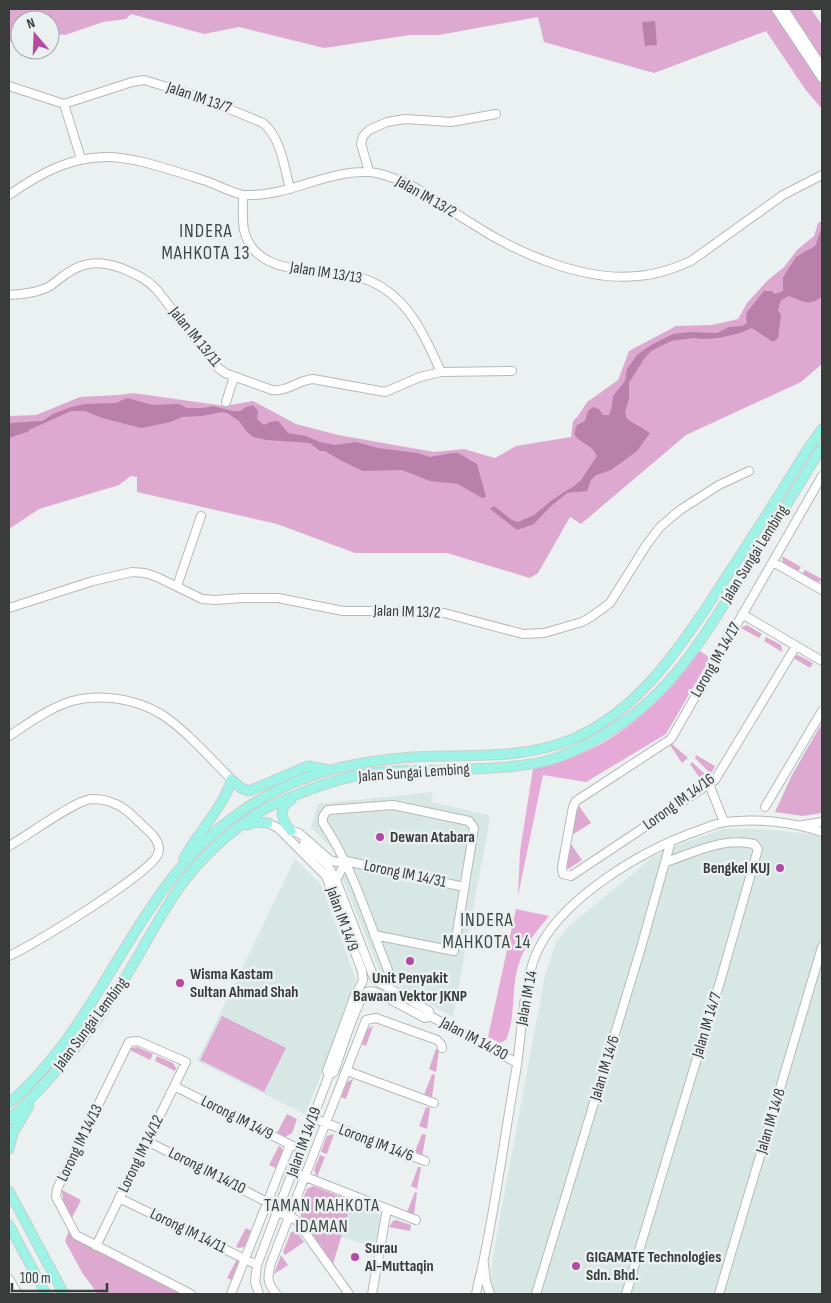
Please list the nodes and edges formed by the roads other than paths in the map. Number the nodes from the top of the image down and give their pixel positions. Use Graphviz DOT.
graph roads {
  1 [pos="776,9"];
  2 [pos="784,9"];
  3 [pos="801,40"];
  4 [pos="822,66"];
  5 [pos="822,78"];
  6 [pos="9,86"];
  7 [pos="64,104"];
  8 [pos="496,114"];
  9 [pos="81,159"];
  10 [pos="369,172"];
  11 [pos="822,175"];
  12 [pos="290,189"];
  13 [pos="9,196"];
  14 [pos="243,196"];
  15 [pos="9,295"];
  16 [pos="512,371"];
  17 [pos="441,372"];
  18 [pos="234,377"];
  19 [pos="226,402"];
  20 [pos="822,429"];
  21 [pos="822,447"];
  22 [pos="822,460"];
  23 [pos="808,470"];
  24 [pos="749,471"];
  25 [pos="822,476"];
  26 [pos="201,516"];
  27 [pos="773,562"];
  28 [pos="177,586"];
  29 [pos="822,590"];
  30 [pos="9,608"];
  31 [pos="742,614"];
  32 [pos="796,646"];
  33 [pos="822,661"];
  34 [pos="822,711"];
  35 [pos="9,736"];
  36 [pos="330,770"];
  37 [pos="231,779"];
  38 [pos="709,784"];
  39 [pos="320,785"];
  40 [pos="765,807"];
  41 [pos="724,822"];
  42 [pos="822,822"];
  43 [pos="268,823"];
  44 [pos="799,825"];
  45 [pos="237,829"];
  46 [pos="291,831"];
  47 [pos="822,832"];
  48 [pos="671,841"];
  49 [pos="9,846"];
  50 [pos="346,861"];
  51 [pos="666,862"];
  52 [pos="180,867"];
  53 [pos="565,876"];
  54 [pos="336,880"];
  55 [pos="464,887"];
  56 [pos="374,935"];
  57 [pos="822,947"];
  58 [pos="9,956"];
  59 [pos="388,970"];
  60 [pos="374,979"];
  61 [pos="362,981"];
  62 [pos="370,991"];
  63 [pos="430,1016"];
  64 [pos="442,1048"];
  65 [pos="186,1062"];
  66 [pos="517,1063"];
  67 [pos="347,1071"];
  68 [pos="329,1074"];
  69 [pos="174,1086"];
  70 [pos="33,1097"];
  71 [pos="9,1103"];
  72 [pos="434,1103"];
  73 [pos="313,1118"];
  74 [pos="9,1120"];
  75 [pos="326,1124"];
  76 [pos="147,1141"];
  77 [pos="290,1145"];
  78 [pos="9,1149"];
  79 [pos="301,1150"];
  80 [pos="425,1162"];
  81 [pos="293,1172"];
  82 [pos="306,1177"];
  83 [pos="9,1185"];
  84 [pos="10,1193"];
  85 [pos="119,1198"];
  86 [pos="268,1202"];
  87 [pos="387,1208"];
  88 [pos="278,1212"];
  89 [pos="290,1217"];
  90 [pos="416,1220"];
  91 [pos="10,1229"];
  92 [pos="96,1246"];
  93 [pos="245,1259"];
  94 [pos="484,1260"];
  95 [pos="257,1264"];
  96 [pos="9,1279"];
  97 [pos="257,1293"];
  98 [pos="18,1294"];
  99 [pos="46,1294"];
  100 [pos="64,1294"];
  101 [pos="191,1294"];
  102 [pos="231,1294"];
  103 [pos="276,1294"];
  104 [pos="349,1294"];
  105 [pos="372,1294"];
  106 [pos="476,1294"];
  107 [pos="490,1294"];
  108 [pos="536,1294"];
  109 [pos="626,1294"];
  110 [pos="719,1294"];
  1 -- 3 [label="street"];
  2 -- 3 [label="street"];
  3 -- 4 [label="street"];
  3 -- 5 [label="street"];
  6 -- 7 [label="street"];
  7 -- 9 [label="street"];
  7 -- 12 [label="street, Jalan IM 13/7"];
  8 -- 10 [label="street"];
  9 -- 13 [label="street, Jalan IM 13/2"];
  9 -- 14 [label="street, Jalan IM 13/2"];
  10 -- 11 [label="street, Jalan IM 13/2"];
  10 -- 12 [label="street, Jalan IM 13/2"];
  12 -- 14 [label="street, Jalan IM 13/2"];
  14 -- 17 [label="street, Jalan IM 13/13"];
  15 -- 18 [label="street, Jalan IM 13/11"];
  16 -- 17 [label="street, Jalan IM 13/11"];
  17 -- 18 [label="street, Jalan IM 13/11"];
  18 -- 19 [label="street"];
  20 -- 36 [label="main road, Jalan Sungai Lembing"];
  21 -- 23 [label="main road, Jalan Sungai Lembing"];
  22 -- 23 [label="main road"];
  23 -- 39 [label="main road, Jalan Sungai Lembing"];
  24 -- 28 [label="street, Jalan IM 13/2"];
  25 -- 27 [label="street, Lorong IM 14/17"];
  26 -- 28 [label="street"];
  27 -- 29 [label="street"];
  27 -- 31 [label="street, Lorong IM 14/17"];
  28 -- 30 [label="street, Jalan IM 13/2"];
  31 -- 32 [label="street"];
  31 -- 53 [label="street, Lorong IM 14/17"];
  32 -- 33 [label="street"];
  32 -- 38 [label="street, Lorong IM 14/16"];
  34 -- 40 [label="street"];
  35 -- 37 [label="street"];
  36 -- 37 [label="main road"];
  36 -- 52 [label="main road, Jalan Sungai Lembing"];
  37 -- 52 [label="main road"];
  38 -- 41 [label="street"];
  38 -- 53 [label="street, Lorong IM 14/16"];
  39 -- 45 [label="main road, Jalan Sungai Lembing"];
  39 -- 46 [label="main road"];
  41 -- 44 [label="street, Jalan IM 14"];
  41 -- 48 [label="street, Jalan IM 14"];
  42 -- 44 [label="street"];
  43 -- 45 [label="main road"];
  43 -- 61 [label="street, Jalan IM 14/9"];
  44 -- 47 [label="street"];
  45 -- 70 [label="main road, Jalan Sungai Lembing"];
  46 -- 50 [label="street, Lorong IM 14/31"];
  46 -- 54 [label="street, Jalan IM 14/9"];
  48 -- 51 [label="street, Jalan IM 14/6"];
  48 -- 66 [label="street, Jalan IM 14"];
  49 -- 58 [label="street"];
  50 -- 54 [label="street"];
  50 -- 55 [label="street, Lorong IM 14/31"];
  50 -- 55 [label="street"];
  50 -- 56 [label="street"];
  51 -- 108 [label="street, Jalan IM 14/6"];
  51 -- 109 [label="street, Jalan IM 14/7"];
  52 -- 71 [label="main road, Jalan Sungai Lembing"];
  54 -- 60 [label="street, Jalan IM 14/9"];
  55 -- 56 [label="street"];
  56 -- 59 [label="street"];
  57 -- 110 [label="street, Jalan IM 14/8"];
  60 -- 61 [label="street"];
  60 -- 62 [label="street"];
  60 -- 63 [label="street, Jalan IM 14/30"];
  61 -- 62 [label="street"];
  61 -- 68 [label="street"];
  62 -- 63 [label="street, Jalan IM 14/30"];
  62 -- 68 [label="street"];
  63 -- 66 [label="street, Jalan IM 14/30"];
  64 -- 67 [label="street"];
  65 -- 69 [label="street, Lorong IM 14/12"];
  65 -- 92 [label="street, Lorong IM 14/13"];
  66 -- 94 [label="street, Jalan IM 14"];
  67 -- 72 [label="street"];
  67 -- 75 [label="street"];
  68 -- 73 [label="street, Jalan IM 14/19"];
  69 -- 76 [label="street, Lorong IM 14/12"];
  69 -- 77 [label="street, Lorong IM 14/9"];
  70 -- 74 [label="main road, Jalan Sungai Lembing"];
  70 -- 78 [label="main road"];
  73 -- 75 [label="street, Lorong IM 14/6"];
  73 -- 79 [label="street, Jalan IM 14/19"];
  75 -- 80 [label="street, Lorong IM 14/6"];
  75 -- 82 [label="street"];
  76 -- 85 [label="street, Lorong IM 14/12"];
  76 -- 86 [label="street, Lorong IM 14/10"];
  77 -- 79 [label="street, Lorong IM 14/9"];
  77 -- 86 [label="street"];
  79 -- 81 [label="street, Jalan IM 14/19"];
  81 -- 82 [label="street"];
  81 -- 88 [label="street, Jalan IM 14/19"];
  82 -- 87 [label="street"];
  82 -- 89 [label="street"];
  83 -- 84 [label="main road"];
  84 -- 100 [label="main road"];
  85 -- 92 [label="street, Lorong IM 14/12"];
  85 -- 93 [label="street, Lorong IM 14/11"];
  86 -- 93 [label="street"];
  87 -- 90 [label="street"];
  87 -- 105 [label="street"];
  88 -- 89 [label="street"];
  88 -- 95 [label="street, Jalan IM 14/19"];
  89 -- 103 [label="street"];
  89 -- 104 [label="street"];
  91 -- 99 [label="main road"];
  92 -- 101 [label="street, Lorong IM 14/13"];
  93 -- 95 [label="street, Lorong IM 14/11"];
  93 -- 102 [label="street"];
  94 -- 106 [label="street"];
  94 -- 107 [label="street"];
  95 -- 97 [label="street, Jalan IM 14/19"];
  96 -- 98 [label="street"];
}
